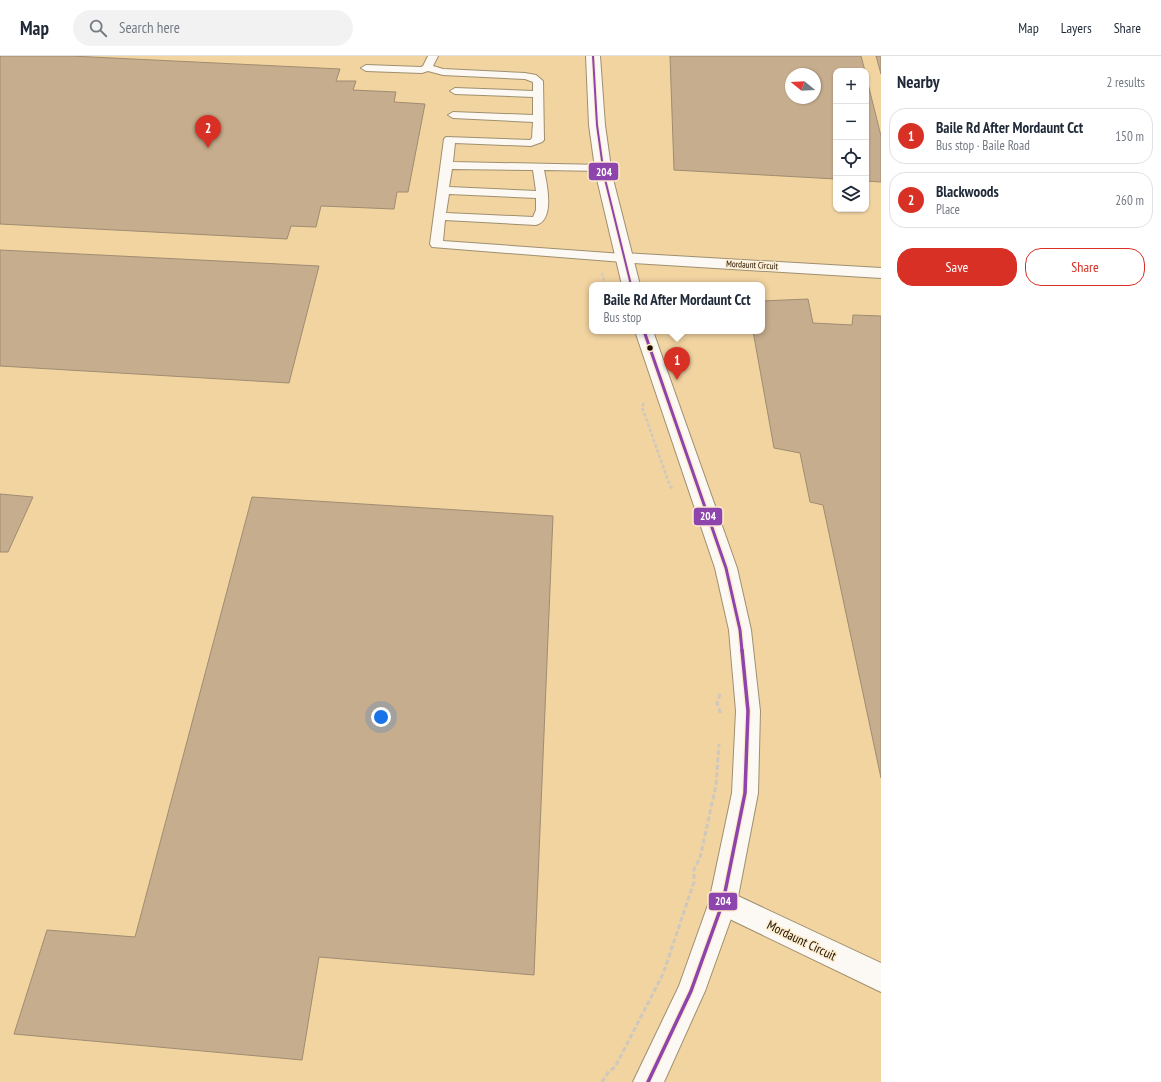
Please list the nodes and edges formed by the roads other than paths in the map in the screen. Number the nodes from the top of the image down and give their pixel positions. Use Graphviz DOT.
graph roads {
  1 [pos="433,56"];
  2 [pos="593,56"];
  3 [pos="366,68"];
  4 [pos="427,68"];
  5 [pos="459,73"];
  6 [pos="455,91"];
  7 [pos="538,94"];
  8 [pos="538,120"];
  9 [pos="452,127"];
  10 [pos="447,165"];
  11 [pos="538,167"];
  12 [pos="603,168"];
  13 [pos="443,190"];
  14 [pos="541,195"];
  15 [pos="440,216"];
  16 [pos="624,258"];
  17 [pos="881,273"];
  18 [pos="629,282"];
  19 [pos="645,334"];
  20 [pos="723,902"];
  21 [pos="881,978"];
  22 [pos="648,1082"];
  1 -- 4 [label="lane"];
  2 -- 12 [label="street"];
  3 -- 4 [label="lane"];
  4 -- 5 [label="lane"];
  5 -- 6 [label="lane"];
  5 -- 7 [label="lane"];
  6 -- 7 [label="lane"];
  6 -- 9 [label="lane"];
  7 -- 8 [label="lane"];
  8 -- 9 [label="lane"];
  8 -- 9 [label="lane"];
  9 -- 10 [label="lane"];
  10 -- 11 [label="lane"];
  10 -- 13 [label="lane"];
  11 -- 12 [label="lane"];
  11 -- 14 [label="lane"];
  12 -- 16 [label="street"];
  13 -- 14 [label="lane"];
  13 -- 15 [label="lane"];
  14 -- 15 [label="lane"];
  15 -- 16 [label="lane"];
  16 -- 17 [label="street, Mordaunt Circuit"];
  16 -- 18 [label="street"];
  19 -- 20 [label="street"];
  20 -- 21 [label="street, Mordaunt Circuit"];
  20 -- 22 [label="street"];
}
